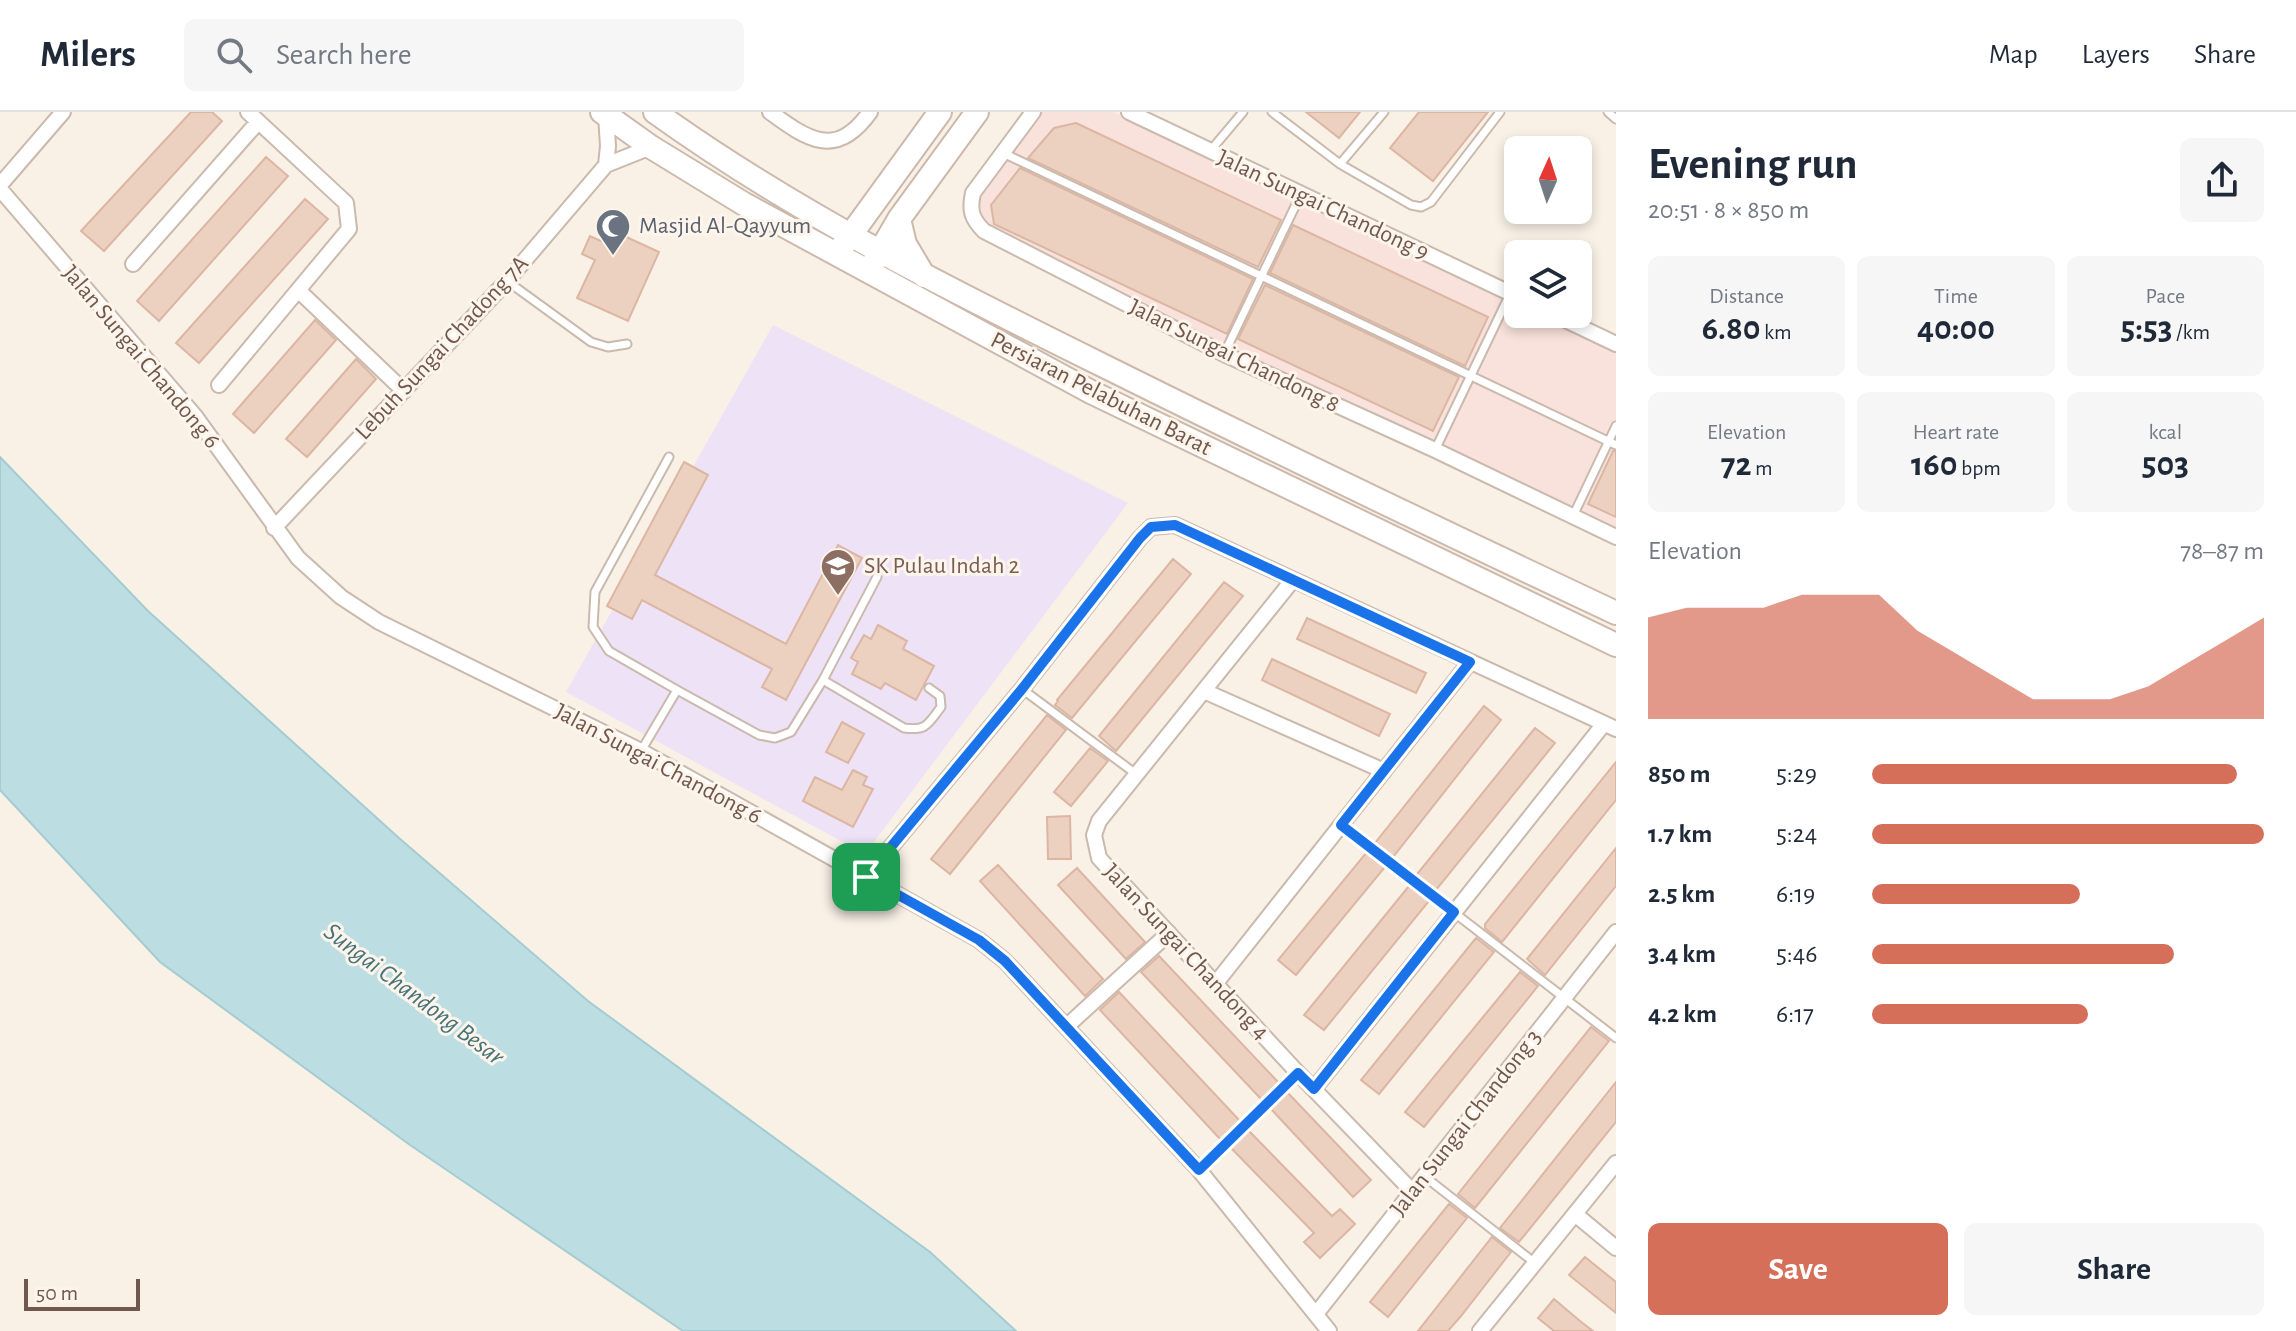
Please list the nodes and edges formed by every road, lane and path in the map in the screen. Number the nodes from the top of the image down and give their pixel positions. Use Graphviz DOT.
graph roads {
  1 [pos="63,112"];
  2 [pos="655,112"];
  3 [pos="770,112"];
  4 [pos="870,112"];
  5 [pos="940,112"];
  6 [pos="977,112"];
  7 [pos="1033,112"];
  8 [pos="1129,112"];
  9 [pos="1243,112"];
  10 [pos="1272,112"];
  11 [pos="1384,112"];
  12 [pos="1500,112"];
  13 [pos="1608,112"];
  14 [pos="604,114"];
  15 [pos="253,117"];
  16 [pos="1616,119"];
  17 [pos="651,147"];
  18 [pos="1210,151"];
  19 [pos="1003,153"];
  20 [pos="1340,164"];
  21 [pos="606,165"];
  22 [pos="0,187"];
  23 [pos="1301,194"];
  24 [pos="868,210"];
  25 [pos="809,213"];
  26 [pos="899,219"];
  27 [pos="843,245"];
  28 [pos="881,252"];
  29 [pos="133,264"];
  30 [pos="868,271"];
  31 [pos="1261,276"];
  32 [pos="925,277"];
  33 [pos="507,281"];
  34 [pos="298,290"];
  35 [pos="1504,291"];
  36 [pos="1504,315"];
  37 [pos="1582,328"];
  38 [pos="627,344"];
  39 [pos="1616,344"];
  40 [pos="1224,354"];
  41 [pos="1471,376"];
  42 [pos="219,385"];
  43 [pos="404,391"];
  44 [pos="1616,426"];
  45 [pos="1612,443"];
  46 [pos="1435,450"];
  47 [pos="669,457"];
  48 [pos="1326,476"];
  49 [pos="1311,499"];
  50 [pos="1573,516"];
  51 [pos="274,528"];
  52 [pos="1616,537"];
  53 [pos="877,577"];
  54 [pos="1292,581"];
  55 [pos="1616,613"];
  56 [pos="1616,645"];
  57 [pos="1470,662"];
  58 [pos="823,680"];
  59 [pos="929,688"];
  60 [pos="1022,689"];
  61 [pos="677,690"];
  62 [pos="1204,691"];
  63 [pos="1610,727"];
  64 [pos="641,751"];
  65 [pos="1384,771"];
  66 [pos="1136,774"];
  67 [pos="1341,825"];
  68 [pos="866,877"];
  69 [pos="1454,912"];
  70 [pos="1616,932"];
  71 [pos="1169,933"];
  72 [pos="1216,983"];
  73 [pos="1564,998"];
  74 [pos="1067,1026"];
  75 [pos="1616,1038"];
  76 [pos="1298,1073"];
  77 [pos="1314,1089"];
  78 [pos="1616,1163"];
  79 [pos="1199,1170"];
  80 [pos="1424,1176"];
  81 [pos="1412,1191"];
  82 [pos="1575,1214"];
  83 [pos="1616,1248"];
  84 [pos="1535,1263"];
  85 [pos="1316,1314"];
  86 [pos="1488,1328"];
  87 [pos="1329,1331"];
  1 -- 22 [label="street"];
  2 -- 25 [label="street, Persiaran Pelabuhan Barat"];
  3 -- 4 [label="street"];
  5 -- 24 [label="street"];
  6 -- 26 [label="street"];
  7 -- 19 [label="street, Jalan Sungai Chandong 8"];
  8 -- 18 [label="street, Jalan Sungai Chandong 9"];
  9 -- 18 [label="lane"];
  10 -- 20 [label="lane"];
  11 -- 20 [label="lane"];
  12 -- 20 [label="lane"];
  13 -- 16 [label="lane"];
  14 -- 17 [label="street, Persiaran Pelabuhan Barat"];
  14 -- 21 [label="street"];
  15 -- 29 [label="street"];
  15 -- 34 [label="street"];
  17 -- 21 [label="street"];
  17 -- 27 [label="street, Persiaran Pelabuhan Barat"];
  18 -- 23 [label="street, Jalan Sungai Chandong 9"];
  19 -- 31 [label="lane"];
  19 -- 40 [label="street, Jalan Sungai Chandong 8"];
  21 -- 33 [label="street, Lebuh Sungai Chadong 7A"];
  22 -- 51 [label="street, Jalan Sungai Chandong 6"];
  23 -- 31 [label="lane"];
  23 -- 35 [label="street, Jalan Sungai Chandong 9"];
  24 -- 25 [label="street"];
  24 -- 27 [label="street"];
  25 -- 27 [label="street, Persiaran Pelabuhan Barat"];
  26 -- 28 [label="street"];
  26 -- 32 [label="street"];
  27 -- 28 [label="street, Persiaran Pelabuhan Barat"];
  27 -- 30 [label="street, Persiaran Pelabuhan Barat"];
  28 -- 30 [label="street"];
  28 -- 32 [label="street, Persiaran Pelabuhan Barat"];
  30 -- 49 [label="street, Persiaran Pelabuhan Barat"];
  31 -- 40 [label="lane"];
  31 -- 41 [label="lane"];
  32 -- 48 [label="street, Persiaran Pelabuhan Barat"];
  33 -- 38 [label="lane"];
  33 -- 43 [label="street, Lebuh Sungai Chadong 7A"];
  34 -- 42 [label="street"];
  34 -- 43 [label="street"];
  36 -- 41 [label="lane"];
  37 -- 39 [label="street"];
  40 -- 46 [label="street, Jalan Sungai Chandong 8"];
  41 -- 45 [label="lane"];
  41 -- 46 [label="lane"];
  43 -- 51 [label="street, Lebuh Sungai Chadong 7A"];
  44 -- 45 [label="lane"];
  45 -- 50 [label="lane"];
  46 -- 50 [label="street, Jalan Sungai Chandong 8"];
  47 -- 61 [label="lane"];
  48 -- 49 [label="street"];
  48 -- 55 [label="street, Persiaran Pelabuhan Barat"];
  49 -- 56 [label="street, Persiaran Pelabuhan Barat"];
  50 -- 52 [label="street, Jalan Sungai Chandong 8"];
  51 -- 64 [label="street, Jalan Sungai Chandong 6"];
  53 -- 58 [label="lane"];
  54 -- 57 [label="street"];
  54 -- 60 [label="street"];
  54 -- 62 [label="street, Jalan Sungai Chandong 4"];
  57 -- 63 [label="street"];
  57 -- 65 [label="street"];
  58 -- 59 [label="lane"];
  58 -- 61 [label="lane"];
  60 -- 66 [label="lane"];
  60 -- 68 [label="street"];
  61 -- 64 [label="lane"];
  62 -- 65 [label="street"];
  62 -- 66 [label="street, Jalan Sungai Chandong 4"];
  63 -- 69 [label="street"];
  64 -- 68 [label="street, Jalan Sungai Chandong 6"];
  65 -- 67 [label="street"];
  66 -- 71 [label="street, Jalan Sungai Chandong 4"];
  67 -- 69 [label="lane"];
  67 -- 72 [label="street"];
  68 -- 74 [label="street, Jalan Sungai Chandong 6"];
  69 -- 73 [label="lane"];
  69 -- 77 [label="street"];
  70 -- 73 [label="street, Jalan Sungai Chandong 3"];
  71 -- 72 [label="street, Jalan Sungai Chandong 4"];
  71 -- 74 [label="street"];
  72 -- 76 [label="street, Jalan Sungai Chandong 4"];
  73 -- 75 [label="lane"];
  73 -- 80 [label="street, Jalan Sungai Chandong 3"];
  74 -- 79 [label="street, Jalan Sungai Chandong 6"];
  76 -- 77 [label="street, Jalan Sungai Chandong 4"];
  76 -- 79 [label="lane"];
  77 -- 81 [label="street, Jalan Sungai Chandong 4"];
  78 -- 82 [label="street"];
  79 -- 85 [label="street, Jalan Sungai Chandong 6"];
  80 -- 81 [label="street, Jalan Sungai Chandong 3"];
  80 -- 84 [label="lane"];
  81 -- 85 [label="street, Jalan Sungai Chandong 3"];
  82 -- 83 [label="street"];
  82 -- 84 [label="street"];
  84 -- 86 [label="street"];
  85 -- 87 [label="street, Jalan Sungai Chandong 6"];
}
